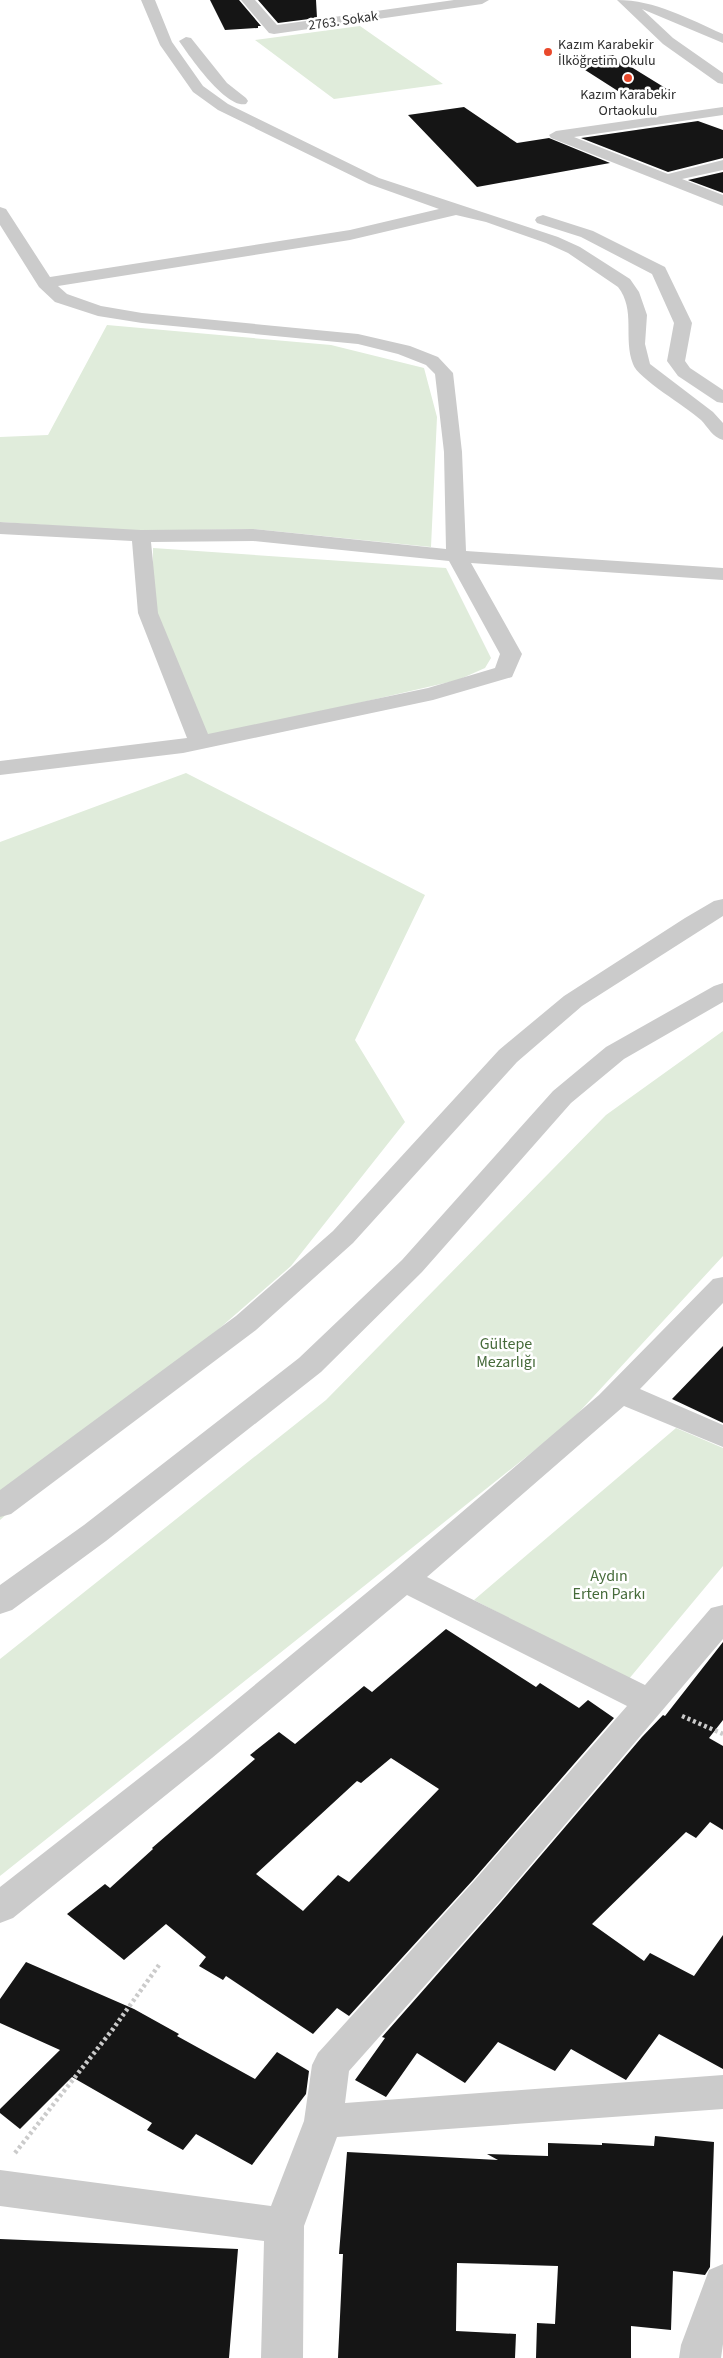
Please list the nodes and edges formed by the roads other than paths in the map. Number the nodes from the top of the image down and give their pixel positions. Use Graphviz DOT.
graph roads {
  1 [pos="148,0"];
  2 [pos="248,0"];
  3 [pos="482,0"];
  4 [pos="625,1"];
  5 [pos="167,6"];
  6 [pos="723,40"];
  7 [pos="723,80"];
  8 [pos="723,111"];
  9 [pos="723,165"];
  10 [pos="665,180"];
  11 [pos="439,187"];
  12 [pos="456,193"];
  13 [pos="723,201"];
  14 [pos="483,202"];
  15 [pos="457,210"];
  16 [pos="0,212"];
  17 [pos="45,283"];
  18 [pos="723,398"];
  19 [pos="723,434"];
  20 [pos="0,528"];
  21 [pos="141,536"];
  22 [pos="456,555"];
  23 [pos="723,574"];
  24 [pos="200,742"];
  25 [pos="0,768"];
  26 [pos="723,906"];
  27 [pos="723,990"];
  28 [pos="723,1286"];
  29 [pos="619,1392"];
  30 [pos="723,1437"];
  31 [pos="0,1506"];
  32 [pos="404,1579"];
  33 [pos="0,1602"];
  34 [pos="723,1617"];
  35 [pos="650,1702"];
  36 [pos="0,1908"];
  37 [pos="723,2092"];
  38 [pos="323,2121"];
  39 [pos="6,2172"];
  40 [pos="284,2226"];
  41 [pos="723,2283"];
  42 [pos="709,2348"];
  43 [pos="282,2358"];
  1 -- 15 [label="street"];
  2 -- 3 [label="street, 2763. Sokak"];
  4 -- 6 [label="street"];
  4 -- 7 [label="street"];
  5 -- 11 [label="street"];
  8 -- 10 [label="street"];
  9 -- 10 [label="street"];
  10 -- 13 [label="street"];
  12 -- 14 [label="street"];
  14 -- 15 [label="street"];
  14 -- 18 [label="street"];
  15 -- 17 [label="street"];
  15 -- 19 [label="street"];
  16 -- 17 [label="street"];
  17 -- 22 [label="street"];
  20 -- 21 [label="street"];
  21 -- 22 [label="street"];
  21 -- 24 [label="street"];
  22 -- 23 [label="street"];
  22 -- 24 [label="street"];
  24 -- 25 [label="street"];
  26 -- 31 [label="street"];
  27 -- 33 [label="street"];
  28 -- 29 [label="street"];
  29 -- 30 [label="street"];
  29 -- 32 [label="street"];
  32 -- 35 [label="street"];
  32 -- 36 [label="street"];
  34 -- 35 [label="street"];
  35 -- 38 [label="street"];
  37 -- 38 [label="street"];
  38 -- 40 [label="street"];
  39 -- 40 [label="street"];
  40 -- 43 [label="street"];
  41 -- 42 [label="street"];
}
